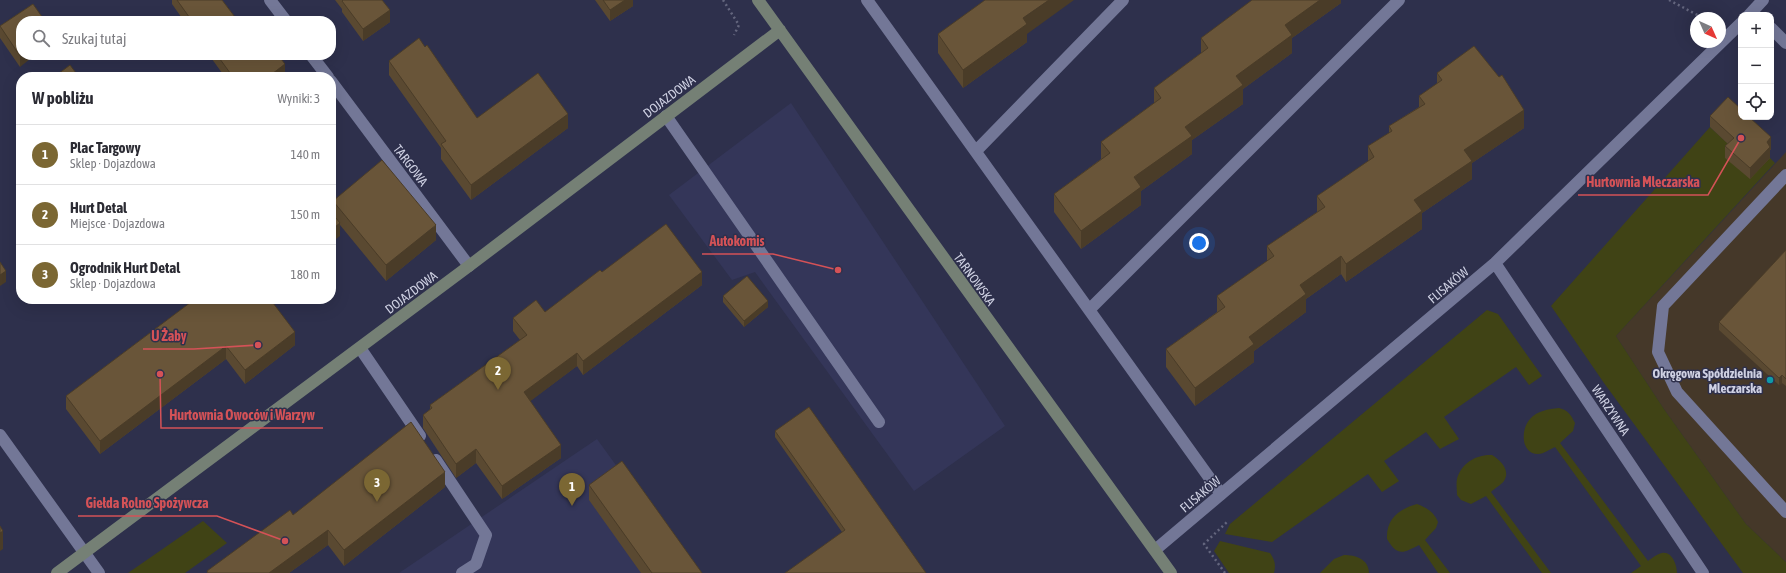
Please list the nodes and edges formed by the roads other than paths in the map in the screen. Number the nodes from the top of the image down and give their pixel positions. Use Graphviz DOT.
graph roads {
  1 [pos="270,0"];
  2 [pos="758,0"];
  3 [pos="867,0"];
  4 [pos="1123,0"];
  5 [pos="1399,0"];
  6 [pos="1763,0"];
  7 [pos="1754,12"];
  8 [pos="282,16"];
  9 [pos="1738,26"];
  10 [pos="780,30"];
  11 [pos="1774,31"];
  12 [pos="1786,42"];
  13 [pos="315,60"];
  14 [pos="324,72"];
  15 [pos="336,88"];
  16 [pos="666,116"];
  17 [pos="976,151"];
  18 [pos="1786,175"];
  19 [pos="1496,263"];
  20 [pos="469,266"];
  21 [pos="1089,310"];
  22 [pos="360,348"];
  23 [pos="879,422"];
  24 [pos="0,435"];
  25 [pos="1222,494"];
  26 [pos="1786,512"];
  27 [pos="1155,550"];
  28 [pos="84,554"];
  29 [pos="1167,572"];
  30 [pos="57,573"];
  31 [pos="99,573"];
  32 [pos="462,573"];
  33 [pos="1703,573"];
  1 -- 8 [label="street"];
  2 -- 10 [label="street, TARNOWSKA"];
  3 -- 17 [label="street"];
  4 -- 17 [label="street"];
  5 -- 21 [label="street"];
  6 -- 7 [label="street"];
  9 -- 19 [label="street, FLISAKÓW"];
  10 -- 16 [label="street, DOJAZDOWA"];
  10 -- 27 [label="street, TARNOWSKA"];
  11 -- 12 [label="street"];
  13 -- 14 [label="street"];
  15 -- 20 [label="street, TARGOWA"];
  16 -- 20 [label="street, DOJAZDOWA"];
  16 -- 23 [label="street"];
  17 -- 21 [label="street"];
  18 -- 26 [label="street"];
  19 -- 25 [label="street, FLISAKÓW"];
  19 -- 33 [label="street, WARZYWNA"];
  20 -- 22 [label="street, DOJAZDOWA"];
  21 -- 25 [label="street"];
  22 -- 28 [label="street, DOJAZDOWA"];
  22 -- 32 [label="street"];
  24 -- 28 [label="street"];
  25 -- 27 [label="street, FLISAKÓW"];
  27 -- 29 [label="street, TARNOWSKA"];
  28 -- 30 [label="street, DOJAZDOWA"];
  28 -- 31 [label="street"];
}
